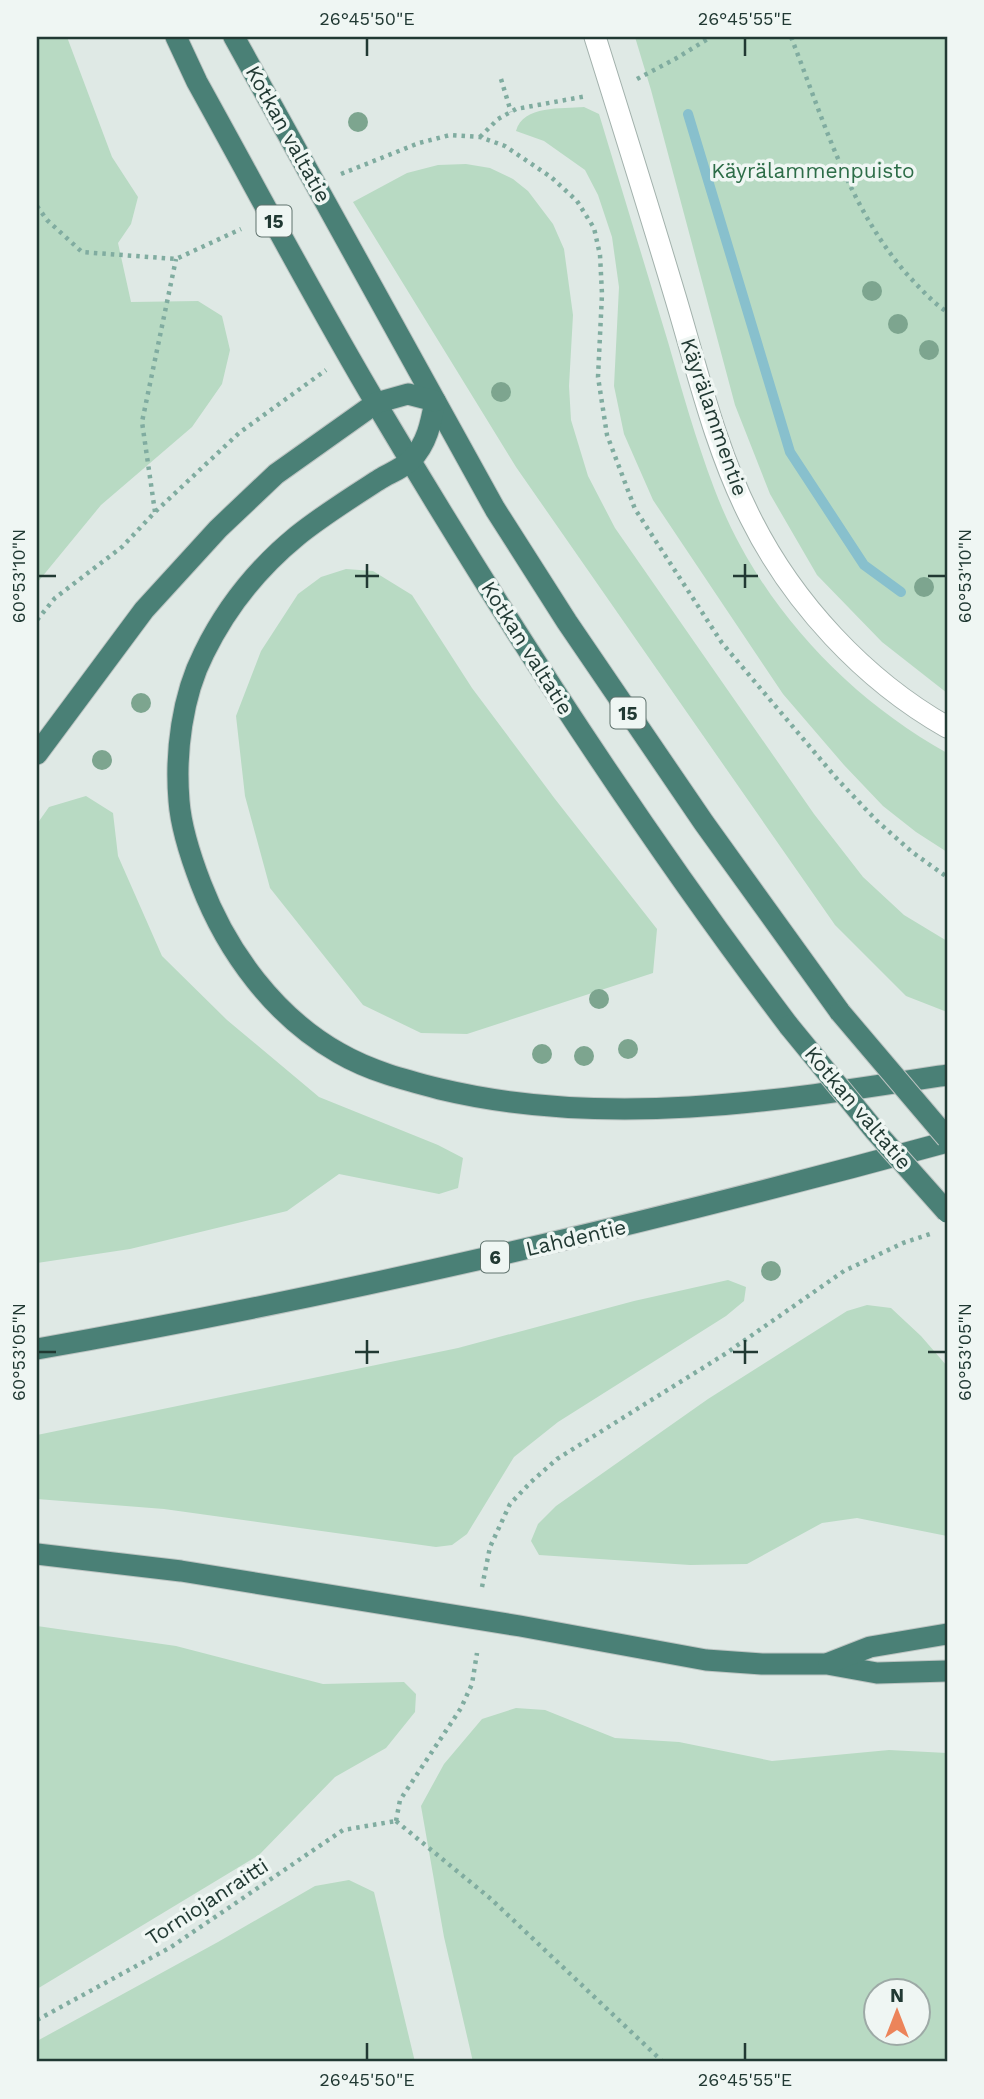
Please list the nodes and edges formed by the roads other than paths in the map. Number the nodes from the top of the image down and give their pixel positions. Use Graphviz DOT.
graph roads {
  1 [pos="176,37"];
  2 [pos="234,37"];
  3 [pos="596,37"];
  4 [pos="435,401"];
  5 [pos="376,403"];
  6 [pos="410,461"];
  7 [pos="947,727"];
  8 [pos="37,754"];
  9 [pos="947,1075"];
  10 [pos="947,1141"];
  11 [pos="947,1212"];
  12 [pos="37,1349"];
  13 [pos="37,1554"];
  14 [pos="947,1634"];
  15 [pos="827,1664"];
  16 [pos="947,1671"];
  1 -- 5 [label="highway, Kotkan valtatie / 15"];
  2 -- 4 [label="highway, Kotkan valtatie / 15"];
  3 -- 7 [label="street, Käyrälammentie"];
  4 -- 5 [label="highway"];
  4 -- 6 [label="highway"];
  4 -- 10 [label="highway, Kotkan valtatie / 15, bridge"];
  5 -- 6 [label="highway, Kotkan valtatie / 15"];
  5 -- 8 [label="highway"];
  6 -- 9 [label="highway"];
  6 -- 11 [label="highway, Kotkan valtatie / 15, bridge"];
  10 -- 12 [label="highway, Lahdentie / 6"];
  13 -- 15 [label="highway"];
  14 -- 15 [label="highway"];
  15 -- 16 [label="highway"];
}
